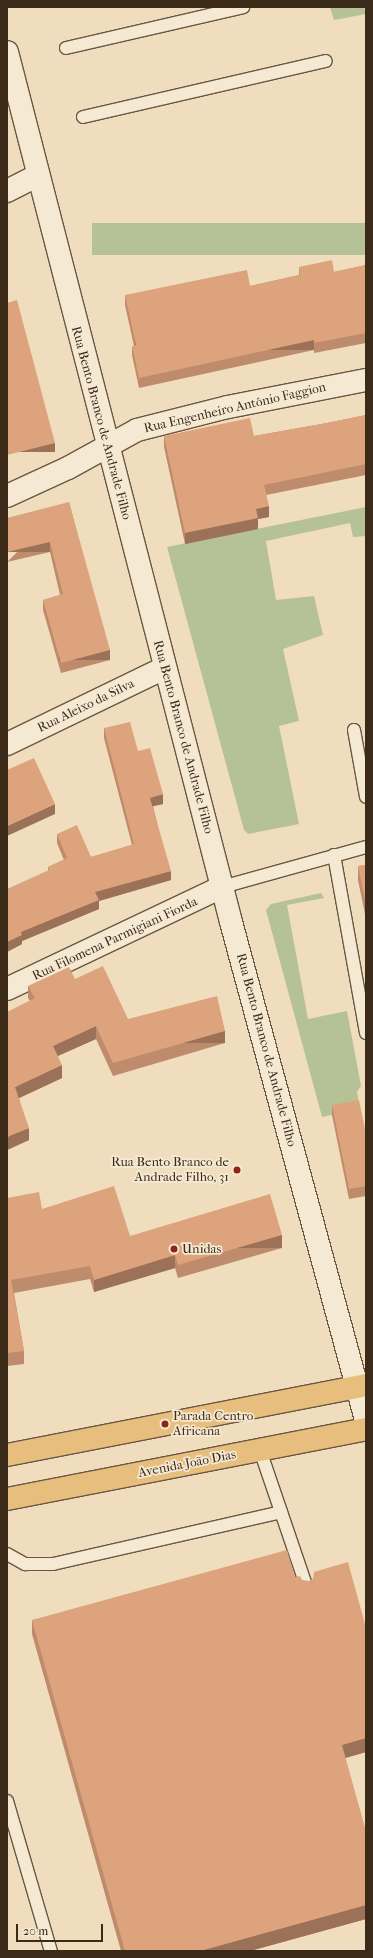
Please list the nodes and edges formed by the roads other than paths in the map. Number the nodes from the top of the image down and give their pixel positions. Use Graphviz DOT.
graph roads {
  1 [pos="243,7"];
  2 [pos="66,48"];
  3 [pos="7,52"];
  4 [pos="326,61"];
  5 [pos="83,117"];
  6 [pos="38,174"];
  7 [pos="7,191"];
  8 [pos="366,380"];
  9 [pos="108,445"];
  10 [pos="7,496"];
  11 [pos="164,668"];
  12 [pos="354,730"];
  13 [pos="7,744"];
  14 [pos="366,797"];
  15 [pos="366,848"];
  16 [pos="334,855"];
  17 [pos="222,888"];
  18 [pos="7,990"];
  19 [pos="366,1034"];
  20 [pos="362,1386"];
  21 [pos="366,1420"];
  22 [pos="366,1429"];
  23 [pos="260,1450"];
  24 [pos="7,1455"];
  25 [pos="7,1499"];
  26 [pos="281,1512"];
  27 [pos="7,1554"];
  28 [pos="307,1588"];
  29 [pos="7,1801"];
  30 [pos="51,1951"];
  1 -- 2 [label="lane"];
  3 -- 6 [label="street, Rua Bento Branco de Andrade Filho"];
  4 -- 5 [label="lane"];
  6 -- 7 [label="street"];
  6 -- 9 [label="street, Rua Bento Branco de Andrade Filho"];
  8 -- 9 [label="street, Rua Engenheiro Antônio Faggion"];
  9 -- 10 [label="street, Rua Engenheiro Antônio Faggion"];
  9 -- 11 [label="street, Rua Bento Branco de Andrade Filho"];
  11 -- 13 [label="street, Rua Aleixo da Silva"];
  11 -- 17 [label="street, Rua Bento Branco de Andrade Filho"];
  12 -- 14 [label="lane"];
  15 -- 16 [label="lane"];
  16 -- 17 [label="lane"];
  16 -- 19 [label="lane"];
  17 -- 18 [label="street, Rua Filomena Parmigiani Fiorda"];
  17 -- 20 [label="street, Rua Bento Branco de Andrade Filho"];
  20 -- 21 [label="street, Rua Bento Branco de Andrade Filho"];
  20 -- 24 [label="main road"];
  22 -- 23 [label="main road, Avenida João Dias"];
  23 -- 25 [label="main road, Avenida João Dias"];
  23 -- 26 [label="lane"];
  26 -- 27 [label="lane"];
  26 -- 28 [label="lane"];
  29 -- 30 [label="lane"];
}
